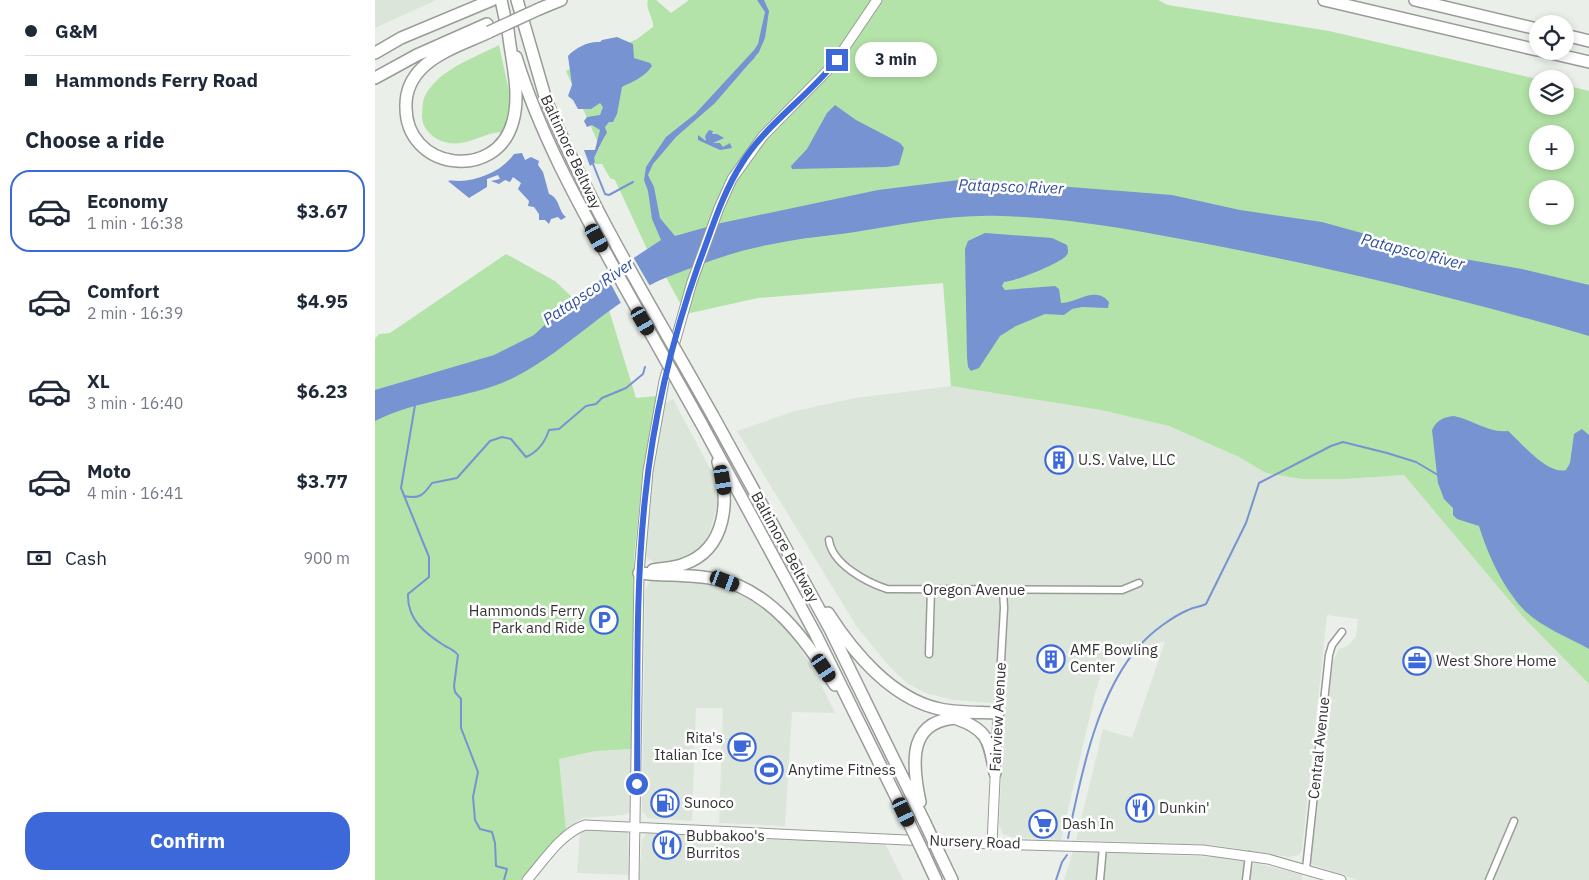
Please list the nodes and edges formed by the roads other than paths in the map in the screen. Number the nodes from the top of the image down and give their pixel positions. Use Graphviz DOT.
graph roads {
  1 [pos="501,0"];
  2 [pos="517,0"];
  3 [pos="551,0"];
  4 [pos="561,0"];
  5 [pos="877,0"];
  6 [pos="1324,0"];
  7 [pos="1415,0"];
  8 [pos="487,2"];
  9 [pos="539,7"];
  10 [pos="1529,27"];
  11 [pos="488,28"];
  12 [pos="508,30"];
  13 [pos="1574,37"];
  14 [pos="1589,41"];
  15 [pos="1529,48"];
  16 [pos="375,53"];
  17 [pos="1574,58"];
  18 [pos="1589,62"];
  19 [pos="375,78"];
  20 [pos="708,435"];
  21 [pos="829,540"];
  22 [pos="785,546"];
  23 [pos="639,573"];
  24 [pos="1139,583"];
  25 [pos="931,590"];
  26 [pos="1003,590"];
  27 [pos="1342,632"];
  28 [pos="929,654"];
  29 [pos="998,716"];
  30 [pos="955,718"];
  31 [pos="863,727"];
  32 [pos="995,772"];
  33 [pos="1514,821"];
  34 [pos="925,823"];
  35 [pos="636,826"];
  36 [pos="992,844"];
  37 [pos="1103,847"];
  38 [pos="1249,855"];
  39 [pos="1306,868"];
  40 [pos="527,880"];
  41 [pos="634,880"];
  42 [pos="936,880"];
  43 [pos="952,880"];
  44 [pos="1100,880"];
  45 [pos="1246,880"];
  46 [pos="1341,880"];
  47 [pos="1489,880"];
  1 -- 12 [label="highway, Baltimore Beltway"];
  2 -- 22 [label="highway, Baltimore Beltway, bridge"];
  3 -- 9 [label="highway"];
  4 -- 9 [label="highway"];
  5 -- 23 [label="main road"];
  6 -- 15 [label="highway"];
  7 -- 10 [label="highway"];
  8 -- 16 [label="highway"];
  9 -- 11 [label="highway"];
  11 -- 12 [label="highway"];
  11 -- 19 [label="highway"];
  12 -- 20 [label="highway, Baltimore Beltway, bridge"];
  13 -- 14 [label="highway"];
  17 -- 18 [label="highway"];
  20 -- 23 [label="highway"];
  20 -- 31 [label="highway, Baltimore Beltway"];
  21 -- 25 [label="street, Oregon Avenue"];
  22 -- 29 [label="highway"];
  22 -- 34 [label="highway, Baltimore Beltway"];
  23 -- 31 [label="highway"];
  23 -- 35 [label="main road"];
  24 -- 26 [label="street, Oregon Avenue"];
  25 -- 26 [label="street, Oregon Avenue"];
  25 -- 28 [label="street"];
  26 -- 29 [label="street, Fairview Avenue"];
  27 -- 39 [label="street, Central Avenue"];
  29 -- 30 [label="highway"];
  29 -- 32 [label="main road, Fairview Avenue"];
  30 -- 32 [label="highway"];
  30 -- 34 [label="highway"];
  31 -- 42 [label="highway, Baltimore Beltway, bridge"];
  32 -- 36 [label="main road, Fairview Avenue"];
  33 -- 47 [label="street"];
  34 -- 43 [label="highway, Baltimore Beltway, bridge"];
  35 -- 36 [label="main road, Nursery Road"];
  35 -- 40 [label="main road, Nursery Road"];
  35 -- 41 [label="main road"];
  36 -- 37 [label="main road, Nursery Road"];
  37 -- 38 [label="main road, Nursery Road"];
  37 -- 44 [label="street"];
  38 -- 39 [label="main road, Nursery Road"];
  38 -- 45 [label="street"];
  39 -- 46 [label="main road, Nursery Road"];
}
